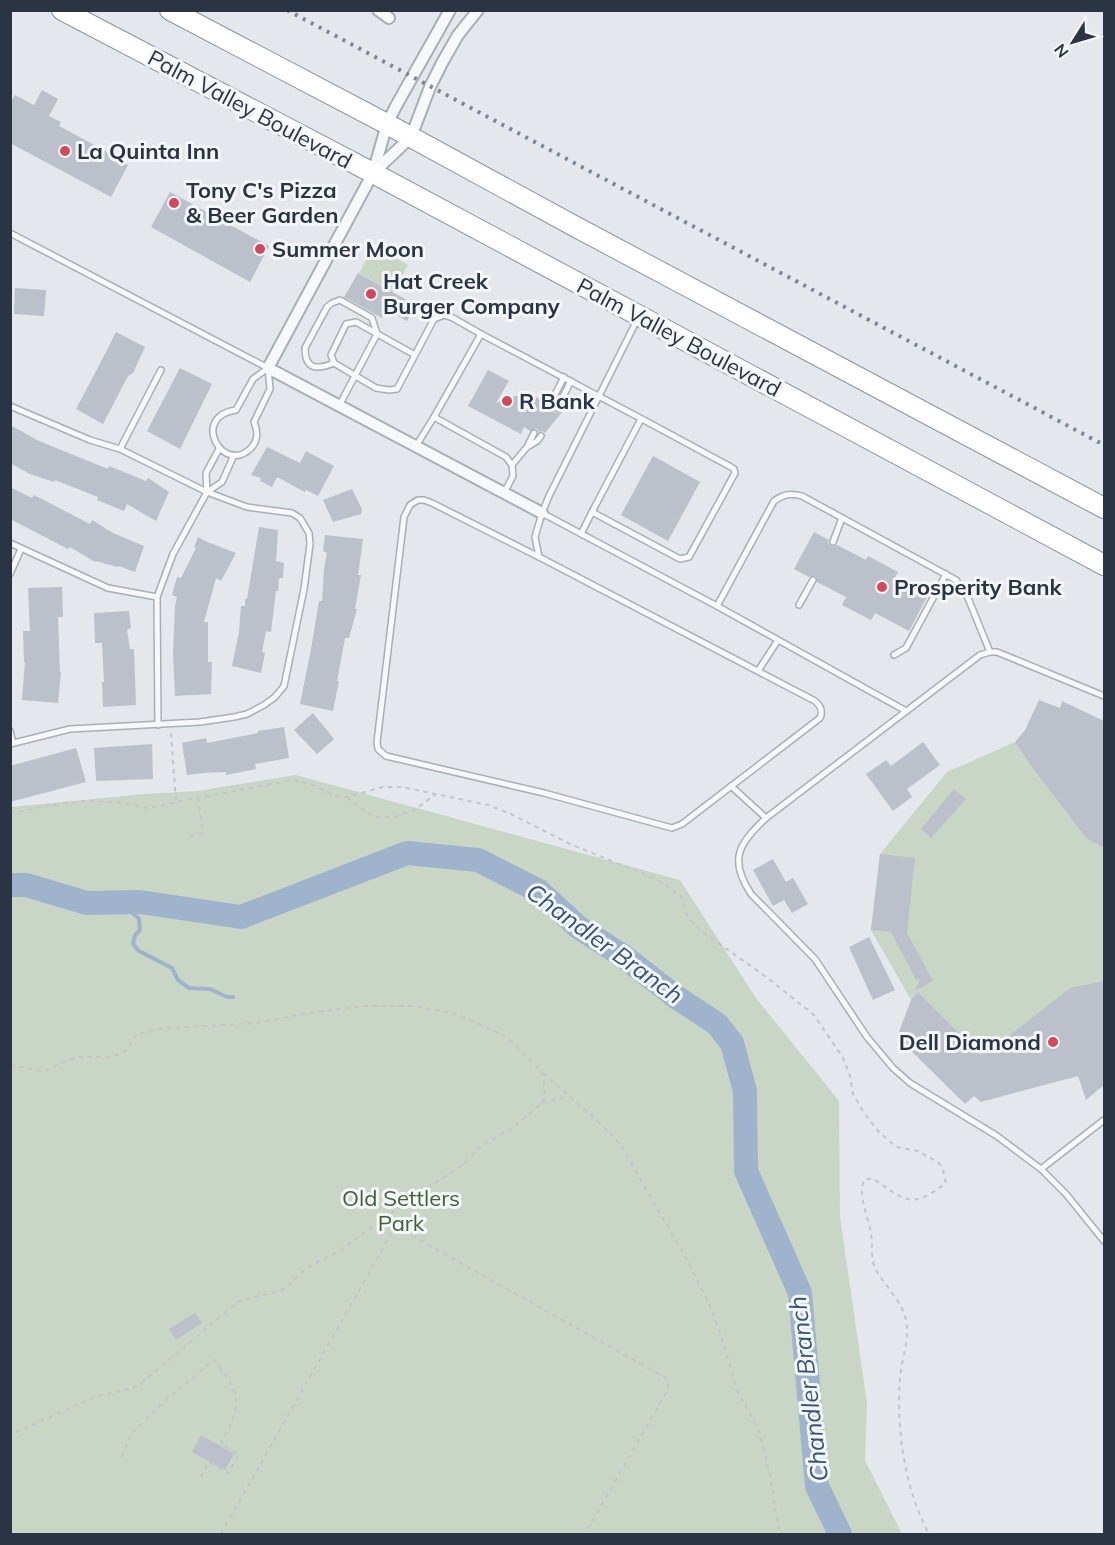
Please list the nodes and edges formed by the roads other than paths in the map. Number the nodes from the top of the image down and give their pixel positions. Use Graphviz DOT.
graph roads {
  1 [pos="62,10"];
  2 [pos="170,10"];
  3 [pos="378,10"];
  4 [pos="450,10"];
  5 [pos="478,10"];
  6 [pos="389,18"];
  7 [pos="387,124"];
  8 [pos="411,137"];
  9 [pos="373,173"];
  10 [pos="10,233"];
  11 [pos="639,315"];
  12 [pos="377,334"];
  13 [pos="481,334"];
  14 [pos="415,355"];
  15 [pos="334,363"];
  16 [pos="268,368"];
  17 [pos="161,370"];
  18 [pos="355,376"];
  19 [pos="564,377"];
  20 [pos="571,381"];
  21 [pos="599,395"];
  22 [pos="550,404"];
  23 [pos="10,406"];
  24 [pos="339,406"];
  25 [pos="556,408"];
  26 [pos="434,417"];
  27 [pos="641,419"];
  28 [pos="537,435"];
  29 [pos="416,447"];
  30 [pos="120,449"];
  31 [pos="219,449"];
  32 [pos="234,455"];
  33 [pos="512,465"];
  34 [pos="207,492"];
  35 [pos="504,493"];
  36 [pos="1104,508"];
  37 [pos="592,512"];
  38 [pos="542,513"];
  39 [pos="843,518"];
  40 [pos="581,534"];
  41 [pos="833,542"];
  42 [pos="10,543"];
  43 [pos="21,549"];
  44 [pos="539,557"];
  45 [pos="1104,565"];
  46 [pos="10,574"];
  47 [pos="946,574"];
  48 [pos="813,580"];
  49 [pos="157,597"];
  50 [pos="799,605"];
  51 [pos="717,606"];
  52 [pos="778,640"];
  53 [pos="990,652"];
  54 [pos="894,655"];
  55 [pos="758,671"];
  56 [pos="1104,696"];
  57 [pos="906,711"];
  58 [pos="158,724"];
  59 [pos="10,731"];
  60 [pos="12,743"];
  61 [pos="730,786"];
  62 [pos="766,818"];
  63 [pos="1104,1120"];
  64 [pos="1041,1169"];
  65 [pos="1104,1241"];
  1 -- 9 [label="highway, Palm Valley Boulevard"];
  2 -- 7 [label="highway"];
  3 -- 6 [label="street"];
  4 -- 7 [label="street"];
  5 -- 8 [label="street"];
  7 -- 8 [label="highway"];
  7 -- 9 [label="street"];
  8 -- 9 [label="street"];
  8 -- 36 [label="highway"];
  9 -- 11 [label="highway, Palm Valley Boulevard"];
  9 -- 16 [label="street"];
  10 -- 16 [label="lane"];
  11 -- 21 [label="lane"];
  11 -- 45 [label="highway, Palm Valley Boulevard"];
  12 -- 14 [label="lane"];
  12 -- 15 [label="lane"];
  12 -- 15 [label="lane"];
  12 -- 18 [label="lane"];
  13 -- 14 [label="lane"];
  13 -- 19 [label="lane"];
  13 -- 26 [label="lane"];
  14 -- 18 [label="lane"];
  15 -- 18 [label="lane"];
  16 -- 24 [label="street"];
  16 -- 31 [label="lane"];
  16 -- 32 [label="lane"];
  17 -- 30 [label="lane"];
  18 -- 24 [label="lane"];
  19 -- 20 [label="lane"];
  19 -- 22 [label="lane"];
  20 -- 21 [label="lane"];
  20 -- 25 [label="lane"];
  21 -- 27 [label="lane"];
  21 -- 38 [label="lane"];
  23 -- 30 [label="lane"];
  24 -- 29 [label="street"];
  26 -- 29 [label="lane"];
  26 -- 33 [label="lane"];
  27 -- 37 [label="lane"];
  27 -- 37 [label="lane"];
  28 -- 33 [label="lane"];
  29 -- 35 [label="street"];
  30 -- 34 [label="lane"];
  31 -- 32 [label="lane"];
  31 -- 34 [label="lane"];
  32 -- 34 [label="lane"];
  33 -- 35 [label="lane"];
  34 -- 49 [label="lane"];
  34 -- 58 [label="lane"];
  35 -- 38 [label="street"];
  37 -- 40 [label="lane"];
  38 -- 40 [label="lane"];
  38 -- 44 [label="lane"];
  39 -- 41 [label="lane"];
  39 -- 47 [label="lane"];
  39 -- 51 [label="lane"];
  40 -- 51 [label="lane"];
  42 -- 43 [label="lane"];
  43 -- 46 [label="lane"];
  43 -- 49 [label="lane"];
  44 -- 55 [label="lane"];
  44 -- 61 [label="lane"];
  47 -- 53 [label="lane"];
  47 -- 54 [label="lane"];
  48 -- 50 [label="lane"];
  49 -- 58 [label="lane"];
  51 -- 52 [label="lane"];
  52 -- 55 [label="lane"];
  52 -- 57 [label="lane"];
  53 -- 56 [label="lane"];
  53 -- 57 [label="lane"];
  55 -- 61 [label="lane"];
  57 -- 62 [label="lane"];
  58 -- 60 [label="lane"];
  59 -- 60 [label="lane"];
  61 -- 62 [label="lane"];
  62 -- 64 [label="lane"];
  63 -- 64 [label="lane"];
  64 -- 65 [label="lane"];
}
